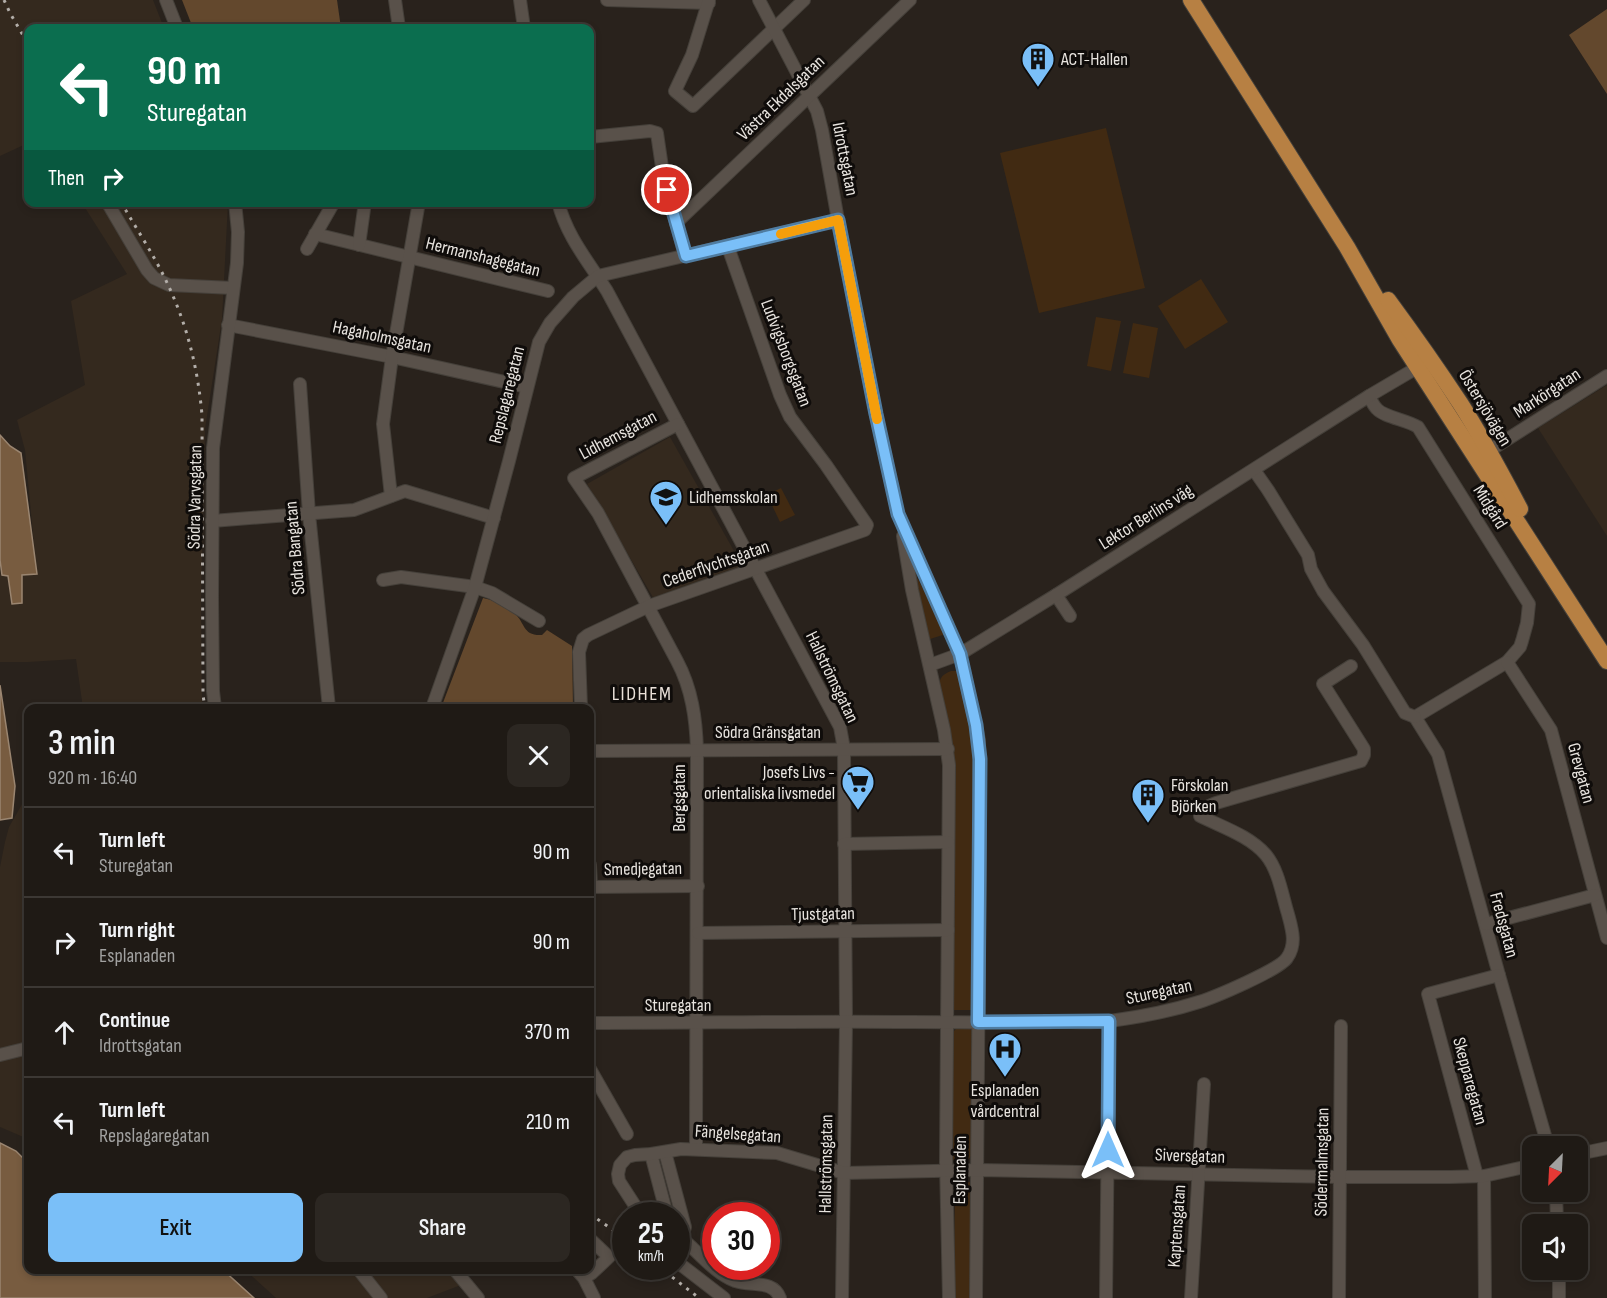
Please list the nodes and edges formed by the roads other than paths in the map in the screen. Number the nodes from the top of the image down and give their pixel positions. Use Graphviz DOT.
graph roads {
  1 [pos="166,0"];
  2 [pos="394,0"];
  3 [pos="520,0"];
  4 [pos="607,0"];
  5 [pos="759,0"];
  6 [pos="804,0"];
  7 [pos="910,0"];
  8 [pos="1191,0"];
  9 [pos="709,1"];
  10 [pos="175,24"];
  11 [pos="398,24"];
  12 [pos="523,24"];
  13 [pos="774,29"];
  14 [pos="810,95"];
  15 [pos="594,137"];
  16 [pos="110,207"];
  17 [pos="236,207"];
  18 [pos="331,207"];
  19 [pos="364,207"];
  20 [pos="418,207"];
  21 [pos="559,207"];
  22 [pos="838,220"];
  23 [pos="676,223"];
  24 [pos="315,234"];
  25 [pos="359,245"];
  26 [pos="728,247"];
  27 [pos="307,249"];
  28 [pos="686,256"];
  29 [pos="409,258"];
  30 [pos="598,276"];
  31 [pos="233,288"];
  32 [pos="548,291"];
  33 [pos="228,325"];
  34 [pos="392,357"];
  35 [pos="1424,363"];
  36 [pos="1607,376"];
  37 [pos="300,384"];
  38 [pos="527,387"];
  39 [pos="1369,396"];
  40 [pos="678,424"];
  41 [pos="1482,455"];
  42 [pos="1254,470"];
  43 [pos="574,478"];
  44 [pos="391,496"];
  45 [pos="309,514"];
  46 [pos="898,515"];
  47 [pos="494,518"];
  48 [pos="212,521"];
  49 [pos="867,525"];
  50 [pos="756,569"];
  51 [pos="383,580"];
  52 [pos="476,587"];
  53 [pos="1056,595"];
  54 [pos="649,606"];
  55 [pos="1070,616"];
  56 [pos="539,621"];
  57 [pos="960,654"];
  58 [pos="1607,661"];
  59 [pos="1507,662"];
  60 [pos="930,665"];
  61 [pos="1351,666"];
  62 [pos="215,704"];
  63 [pos="329,704"];
  64 [pos="433,704"];
  65 [pos="581,704"];
  66 [pos="1415,717"];
  67 [pos="844,749"];
  68 [pos="948,749"];
  69 [pos="698,750"];
  70 [pos="594,751"];
  71 [pos="948,842"];
  72 [pos="844,844"];
  73 [pos="698,886"];
  74 [pos="594,887"];
  75 [pos="1595,895"];
  76 [pos="1486,924"];
  77 [pos="948,930"];
  78 [pos="844,932"];
  79 [pos="698,933"];
  80 [pos="1607,938"];
  81 [pos="1498,975"];
  82 [pos="1109,1021"];
  83 [pos="846,1022"];
  84 [pos="948,1022"];
  85 [pos="978,1022"];
  86 [pos="594,1023"];
  87 [pos="697,1023"];
  88 [pos="1341,1026"];
  89 [pos="24,1049"];
  90 [pos="0,1054"];
  91 [pos="594,1076"];
  92 [pos="1204,1084"];
  93 [pos="627,1134"];
  94 [pos="1545,1136"];
  95 [pos="1607,1148"];
  96 [pos="696,1149"];
  97 [pos="665,1152"];
  98 [pos="1588,1152"];
  99 [pos="651,1154"];
  100 [pos="1522,1167"];
  101 [pos="978,1170"];
  102 [pos="947,1172"];
  103 [pos="1108,1172"];
  104 [pos="844,1173"];
  105 [pos="1198,1174"];
  106 [pos="1480,1176"];
  107 [pos="1341,1177"];
  108 [pos="633,1202"];
  109 [pos="664,1202"];
  110 [pos="678,1202"];
  111 [pos="594,1243"];
  112 [pos="690,1246"];
  113 [pos="594,1271"];
  114 [pos="690,1272"];
  115 [pos="362,1274"];
  116 [pos="458,1274"];
  117 [pos="580,1274"];
  118 [pos="1559,1280"];
  119 [pos="381,1298"];
  120 [pos="478,1298"];
  121 [pos="594,1298"];
  122 [pos="724,1298"];
  123 [pos="780,1298"];
  124 [pos="842,1298"];
  125 [pos="949,1298"];
  126 [pos="976,1298"];
  127 [pos="1106,1298"];
  128 [pos="1191,1298"];
  129 [pos="1339,1298"];
  130 [pos="1485,1298"];
  131 [pos="1559,1298"];
  1 -- 10 [label="street"];
  2 -- 11 [label="street"];
  3 -- 12 [label="street"];
  4 -- 9 [label="street"];
  5 -- 13 [label="street, Idrottsgatan"];
  6 -- 13 [label="street"];
  7 -- 14 [label="street, Västra Ekdalsgatan"];
  8 -- 35 [label="main road, Östersjövägen"];
  9 -- 13 [label="street"];
  13 -- 14 [label="street, Idrottsgatan"];
  14 -- 22 [label="street, Idrottsgatan"];
  14 -- 23 [label="street, Västra Ekdalsgatan"];
  15 -- 23 [label="street"];
  16 -- 31 [label="street"];
  17 -- 31 [label="street, Södra Varvsgatan"];
  18 -- 24 [label="street"];
  19 -- 25 [label="street"];
  20 -- 29 [label="street"];
  21 -- 30 [label="street, Hallströmsgatan"];
  22 -- 26 [label="street, Repslagaregatan"];
  22 -- 46 [label="street, Idrottsgatan"];
  23 -- 28 [label="street"];
  24 -- 25 [label="street, Hermanshagegatan"];
  24 -- 27 [label="street"];
  25 -- 29 [label="street, Hermanshagegatan"];
  26 -- 28 [label="street, Repslagaregatan"];
  26 -- 49 [label="street, Ludvigsborgsgatan"];
  28 -- 30 [label="street, Repslagaregatan"];
  29 -- 32 [label="street, Hermanshagegatan"];
  29 -- 34 [label="street"];
  30 -- 38 [label="street, Repslagaregatan"];
  30 -- 40 [label="street, Hallströmsgatan"];
  31 -- 33 [label="street, Södra Varvsgatan"];
  33 -- 34 [label="street, Hagaholmsgatan"];
  33 -- 48 [label="street, Södra Varvsgatan"];
  34 -- 38 [label="street, Hagaholmsgatan"];
  34 -- 44 [label="street"];
  35 -- 39 [label="street, Lektor Berlins väg"];
  35 -- 41 [label="main road, Östersjövägen"];
  36 -- 41 [label="street, Markörgatan"];
  37 -- 45 [label="street, Södra Bangatan"];
  38 -- 47 [label="street, Repslagaregatan"];
  39 -- 42 [label="street, Lektor Berlins väg"];
  39 -- 59 [label="street, Midgård"];
  40 -- 43 [label="street, Lidhemsgatan"];
  40 -- 50 [label="street, Hallströmsgatan"];
  41 -- 58 [label="main road, Östersjövägen"];
  42 -- 53 [label="street, Lektor Berlins väg"];
  42 -- 66 [label="street, Fredsgatan"];
  43 -- 54 [label="street, Bergsgatan"];
  44 -- 45 [label="street"];
  44 -- 47 [label="street"];
  45 -- 48 [label="street"];
  45 -- 63 [label="street, Södra Bangatan"];
  46 -- 57 [label="street, Esplanaden"];
  46 -- 60 [label="street, Esplanaden"];
  47 -- 52 [label="street, Repslagaregatan"];
  48 -- 62 [label="street, Södra Varvsgatan"];
  49 -- 50 [label="street, Cederflychtsgatan"];
  50 -- 54 [label="street, Cederflychtsgatan"];
  50 -- 67 [label="street, Hallströmsgatan"];
  51 -- 52 [label="street"];
  52 -- 56 [label="street"];
  52 -- 64 [label="street, Repslagaregatan"];
  53 -- 55 [label="street"];
  53 -- 57 [label="street, Lektor Berlins väg"];
  54 -- 65 [label="street, Cederflychtsgatan"];
  54 -- 69 [label="street, Bergsgatan"];
  57 -- 60 [label="street, Lektor Berlins väg"];
  57 -- 85 [label="street, Esplanaden"];
  59 -- 66 [label="street"];
  59 -- 75 [label="street, Grevgatan"];
  60 -- 68 [label="street, Esplanaden"];
  61 -- 82 [label="street, Sturegatan"];
  66 -- 76 [label="street, Fredsgatan"];
  67 -- 68 [label="street, Södra Gränsgatan"];
  67 -- 69 [label="street, Södra Gränsgatan"];
  67 -- 72 [label="street, Hallströmsgatan"];
  68 -- 71 [label="street, Esplanaden"];
  69 -- 70 [label="street, Södra Gränsgatan"];
  69 -- 73 [label="street, Bergsgatan"];
  71 -- 72 [label="street"];
  71 -- 77 [label="street, Esplanaden"];
  72 -- 78 [label="street, Hallströmsgatan"];
  73 -- 74 [label="street, Smedjegatan"];
  73 -- 79 [label="street, Bergsgatan"];
  75 -- 76 [label="street"];
  75 -- 80 [label="street, Grevgatan"];
  76 -- 81 [label="street, Fredsgatan"];
  77 -- 78 [label="street, Tjustgatan"];
  77 -- 84 [label="street, Esplanaden"];
  78 -- 79 [label="street, Tjustgatan"];
  78 -- 83 [label="street, Hallströmsgatan"];
  79 -- 87 [label="street, Bergsgatan"];
  81 -- 94 [label="street, Fredsgatan"];
  81 -- 106 [label="street, Skepparegatan"];
  82 -- 85 [label="street, Sturegatan"];
  82 -- 103 [label="street"];
  83 -- 84 [label="street, Sturegatan"];
  83 -- 87 [label="street, Sturegatan"];
  83 -- 104 [label="street, Hallströmsgatan"];
  84 -- 85 [label="street, Sturegatan"];
  84 -- 102 [label="street, Esplanaden"];
  85 -- 101 [label="street, Esplanaden"];
  86 -- 87 [label="street, Sturegatan"];
  87 -- 96 [label="street, Bergsgatan"];
  88 -- 107 [label="street, Södermalmsgatan"];
  89 -- 90 [label="street"];
  91 -- 93 [label="street"];
  92 -- 105 [label="street, Kaptensgatan"];
  95 -- 98 [label="street"];
  96 -- 97 [label="street, Fängelsegatan"];
  96 -- 104 [label="street, Fängelsegatan"];
  97 -- 99 [label="street, Fängelsegatan"];
  97 -- 110 [label="street"];
  99 -- 108 [label="street, Fängelsegatan"];
  99 -- 109 [label="street"];
  100 -- 106 [label="street, Siversgatan"];
  101 -- 102 [label="street, Siversgatan"];
  101 -- 103 [label="street, Siversgatan"];
  101 -- 126 [label="street, Esplanaden"];
  102 -- 104 [label="street, Siversgatan"];
  102 -- 125 [label="street, Esplanaden"];
  103 -- 105 [label="street, Siversgatan"];
  103 -- 127 [label="street"];
  104 -- 124 [label="street, Hallströmsgatan"];
  105 -- 107 [label="street, Siversgatan"];
  105 -- 128 [label="street, Kaptensgatan"];
  106 -- 107 [label="street, Siversgatan"];
  106 -- 130 [label="street, Skepparegatan"];
  107 -- 129 [label="street, Södermalmsgatan"];
  111 -- 113 [label="street"];
  112 -- 123 [label="street"];
  114 -- 122 [label="street"];
  115 -- 119 [label="street"];
  116 -- 120 [label="street"];
  117 -- 121 [label="street"];
  118 -- 131 [label="street"];
}
